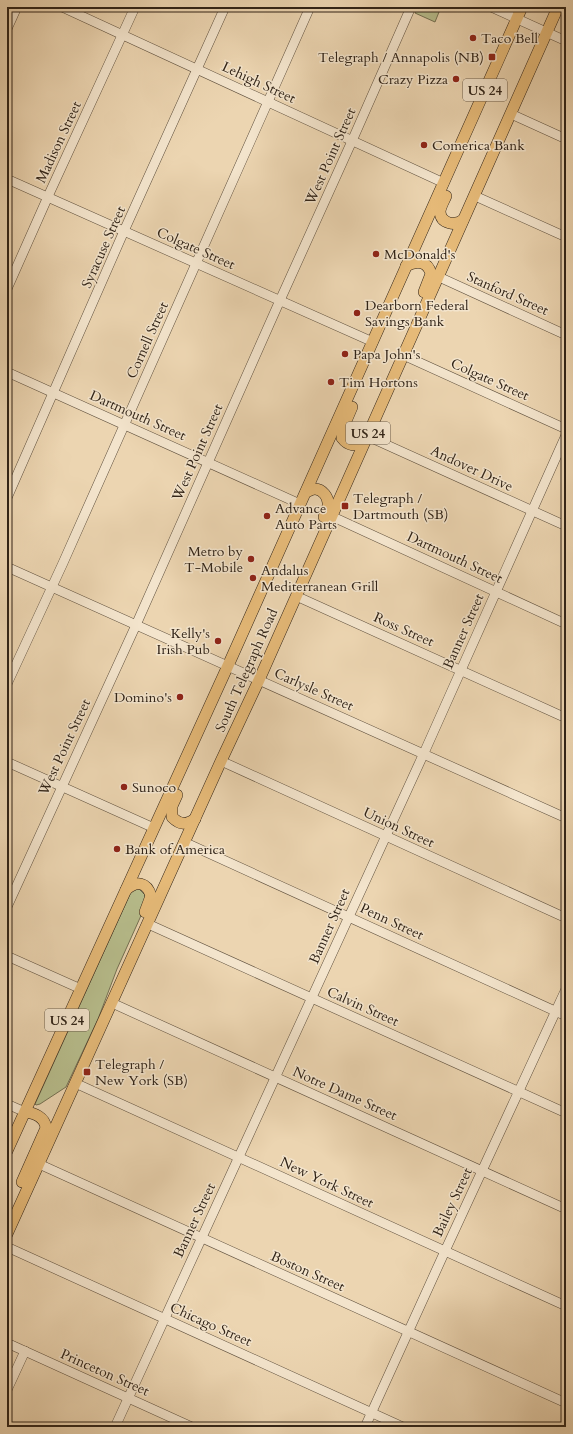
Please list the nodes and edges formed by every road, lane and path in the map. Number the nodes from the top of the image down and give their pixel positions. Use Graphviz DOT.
graph roads {
  1 [pos="17,7"];
  2 [pos="62,7"];
  3 [pos="135,7"];
  4 [pos="225,7"];
  5 [pos="310,7"];
  6 [pos="411,7"];
  7 [pos="491,7"];
  8 [pos="522,7"];
  9 [pos="557,8"];
  10 [pos="516,19"];
  11 [pos="7,29"];
  12 [pos="547,32"];
  13 [pos="123,34"];
  14 [pos="566,41"];
  15 [pos="198,69"];
  16 [pos="483,96"];
  17 [pos="268,101"];
  18 [pos="511,114"];
  19 [pos="566,139"];
  20 [pos="352,141"];
  21 [pos="7,179"];
  22 [pos="444,183"];
  23 [pos="475,196"];
  24 [pos="48,197"];
  25 [pos="463,220"];
  26 [pos="124,231"];
  27 [pos="566,237"];
  28 [pos="196,263"];
  29 [pos="406,266"];
  30 [pos="439,277"];
  31 [pos="7,289"];
  32 [pos="280,301"];
  33 [pos="385,315"];
  34 [pos="566,335"];
  35 [pos="373,342"];
  36 [pos="403,355"];
  37 [pos="7,372"];
  38 [pos="388,389"];
  39 [pos="54,393"];
  40 [pos="125,424"];
  41 [pos="566,429"];
  42 [pos="566,435"];
  43 [pos="366,438"];
  44 [pos="208,462"];
  45 [pos="306,492"];
  46 [pos="7,498"];
  47 [pos="300,504"];
  48 [pos="532,511"];
  49 [pos="331,516"];
  50 [pos="566,526"];
  51 [pos="7,567"];
  52 [pos="52,587"];
  53 [pos="496,591"];
  54 [pos="294,601"];
  55 [pos="566,624"];
  56 [pos="136,625"];
  57 [pos="228,666"];
  58 [pos="461,670"];
  59 [pos="259,680"];
  60 [pos="7,684"];
  61 [pos="210,704"];
  62 [pos="566,718"];
  63 [pos="424,753"];
  64 [pos="221,761"];
  65 [pos="7,762"];
  66 [pos="62,786"];
  67 [pos="566,818"];
  68 [pos="195,819"];
  69 [pos="154,828"];
  70 [pos="386,836"];
  71 [pos="184,842"];
  72 [pos="126,890"];
  73 [pos="7,907"];
  74 [pos="349,916"];
  75 [pos="566,918"];
  76 [pos="148,924"];
  77 [pos="7,956"];
  78 [pos="81,989"];
  79 [pos="566,989"];
  80 [pos="312,998"];
  81 [pos="112,1003"];
  82 [pos="556,1011"];
  83 [pos="107,1015"];
  84 [pos="566,1016"];
  85 [pos="275,1077"];
  86 [pos="75,1083"];
  87 [pos="519,1092"];
  88 [pos="7,1104"];
  89 [pos="25,1112"];
  90 [pos="566,1113"];
  91 [pos="7,1151"];
  92 [pos="238,1157"];
  93 [pos="39,1164"];
  94 [pos="482,1171"];
  95 [pos="566,1209"];
  96 [pos="8,1232"];
  97 [pos="201,1238"];
  98 [pos="7,1247"];
  99 [pos="445,1251"];
  100 [pos="566,1306"];
  101 [pos="164,1319"];
  102 [pos="408,1331"];
  103 [pos="7,1343"];
  104 [pos="25,1351"];
  105 [pos="7,1390"];
  106 [pos="128,1398"];
  107 [pos="566,1403"];
  108 [pos="371,1413"];
  109 [pos="115,1427"];
  110 [pos="192,1427"];
  111 [pos="365,1427"];
  112 [pos="403,1427"];
  1 -- 11 [label="street"];
  2 -- 13 [label="street, Lehigh Street"];
  3 -- 13 [label="street, Madison Street"];
  4 -- 15 [label="street, Syracuse Street"];
  5 -- 17 [label="street, Cornell Street"];
  6 -- 20 [label="street, West Point Street"];
  7 -- 10 [label="street"];
  8 -- 10 [label="main road, South Telegraph Road / US 24"];
  9 -- 12 [label="main road, South Telegraph Road / US 24"];
  10 -- 12 [label="street"];
  10 -- 16 [label="main road, South Telegraph Road / US 24"];
  12 -- 14 [label="street"];
  12 -- 18 [label="main road, South Telegraph Road / US 24"];
  13 -- 15 [label="street, Lehigh Street"];
  13 -- 24 [label="street, Madison Street"];
  15 -- 17 [label="street, Lehigh Street"];
  15 -- 26 [label="street, Syracuse Street"];
  16 -- 22 [label="main road, South Telegraph Road / US 24"];
  16 -- 25 [label="main road"];
  17 -- 20 [label="street, Lehigh Street"];
  17 -- 28 [label="street, Cornell Street"];
  18 -- 19 [label="street"];
  18 -- 23 [label="main road, South Telegraph Road / US 24"];
  20 -- 22 [label="street, Lehigh Street"];
  20 -- 32 [label="street, West Point Street"];
  21 -- 24 [label="street, Colgate Street"];
  22 -- 29 [label="main road, South Telegraph Road / US 24"];
  23 -- 25 [label="main road, South Telegraph Road / US 24"];
  23 -- 27 [label="street"];
  24 -- 26 [label="street, Colgate Street"];
  24 -- 31 [label="street, Madison Street"];
  25 -- 30 [label="main road, South Telegraph Road / US 24"];
  26 -- 28 [label="street, Colgate Street"];
  26 -- 39 [label="street, Syracuse Street"];
  28 -- 32 [label="street, Colgate Street"];
  28 -- 40 [label="street, Cornell Street"];
  29 -- 33 [label="main road, South Telegraph Road / US 24"];
  29 -- 38 [label="main road"];
  30 -- 34 [label="street, Stanford Street"];
  30 -- 36 [label="main road, South Telegraph Road / US 24"];
  32 -- 35 [label="street, Colgate Street"];
  32 -- 44 [label="street, West Point Street"];
  33 -- 35 [label="main road, South Telegraph Road / US 24"];
  33 -- 43 [label="main road"];
  35 -- 45 [label="main road, South Telegraph Road / US 24"];
  36 -- 38 [label="main road, South Telegraph Road / US 24"];
  36 -- 41 [label="street, Colgate Street"];
  37 -- 39 [label="street, Dartmouth Street"];
  38 -- 43 [label="main road, South Telegraph Road / US 24"];
  39 -- 40 [label="street, Dartmouth Street"];
  39 -- 46 [label="street, Syracuse Street"];
  40 -- 44 [label="street, Dartmouth Street"];
  40 -- 52 [label="street, Cornell Street"];
  42 -- 48 [label="street, Banner Street"];
  43 -- 48 [label="street, Andover Drive"];
  43 -- 49 [label="main road, South Telegraph Road / US 24"];
  44 -- 47 [label="street, Dartmouth Street"];
  44 -- 56 [label="street, West Point Street"];
  45 -- 47 [label="main road, South Telegraph Road / US 24"];
  45 -- 54 [label="main road"];
  47 -- 57 [label="main road, South Telegraph Road / US 24"];
  48 -- 50 [label="street, Andover Drive"];
  48 -- 53 [label="street, Banner Street"];
  49 -- 53 [label="street, Dartmouth Street"];
  49 -- 54 [label="main road, South Telegraph Road / US 24"];
  51 -- 52 [label="street, Carlysle Street"];
  52 -- 56 [label="street, Carlysle Street"];
  52 -- 60 [label="street, Cornell Street"];
  53 -- 55 [label="street, Dartmouth Street"];
  53 -- 58 [label="street, Banner Street"];
  54 -- 58 [label="street, Ross Street"];
  54 -- 59 [label="main road, South Telegraph Road / US 24"];
  56 -- 57 [label="street, Carlysle Street"];
  56 -- 66 [label="street, West Point Street"];
  57 -- 59 [label="street, Carlysle Street"];
  57 -- 61 [label="main road, South Telegraph Road / US 24"];
  58 -- 62 [label="street, Ross Street"];
  58 -- 63 [label="street, Banner Street"];
  59 -- 63 [label="street, Carlysle Street"];
  59 -- 64 [label="main road, South Telegraph Road / US 24"];
  61 -- 68 [label="main road"];
  61 -- 69 [label="main road, South Telegraph Road / US 24"];
  63 -- 67 [label="street, Carlysle Street"];
  63 -- 70 [label="street, Banner Street"];
  64 -- 68 [label="main road, South Telegraph Road / US 24"];
  64 -- 70 [label="street, Union Street"];
  65 -- 66 [label="street"];
  66 -- 69 [label="street"];
  66 -- 73 [label="street, West Point Street"];
  68 -- 71 [label="main road, South Telegraph Road / US 24"];
  69 -- 72 [label="main road, South Telegraph Road / US 24"];
  70 -- 74 [label="street, Banner Street"];
  70 -- 75 [label="street, Union Street"];
  71 -- 74 [label="street, Penn Street"];
  71 -- 76 [label="main road, South Telegraph Road / US 24"];
  72 -- 78 [label="main road, South Telegraph Road / US 24"];
  72 -- 83 [label="main road"];
  74 -- 80 [label="street, Banner Street"];
  74 -- 82 [label="street, Penn Street"];
  76 -- 80 [label="street, Calvin Street"];
  76 -- 81 [label="main road, South Telegraph Road / US 24"];
  77 -- 78 [label="street"];
  78 -- 89 [label="main road, South Telegraph Road / US 24"];
  79 -- 82 [label="street, Bailey Street"];
  80 -- 85 [label="street, Banner Street"];
  80 -- 87 [label="street, Calvin Street"];
  81 -- 83 [label="main road, South Telegraph Road / US 24"];
  81 -- 85 [label="street, Notre Dame Street"];
  82 -- 84 [label="street, Penn Street"];
  82 -- 87 [label="street, Bailey Street"];
  83 -- 86 [label="main road, South Telegraph Road / US 24"];
  85 -- 92 [label="street, Banner Street"];
  85 -- 94 [label="street, Notre Dame Street"];
  86 -- 92 [label="street, New York Street"];
  86 -- 93 [label="main road, South Telegraph Road / US 24"];
  87 -- 90 [label="street, Calvin Street"];
  87 -- 94 [label="street, Bailey Street"];
  88 -- 89 [label="street"];
  89 -- 91 [label="main road, South Telegraph Road / US 24"];
  89 -- 96 [label="main road"];
  92 -- 97 [label="street, Banner Street"];
  92 -- 99 [label="street, New York Street"];
  93 -- 96 [label="main road, South Telegraph Road / US 24"];
  93 -- 97 [label="street, Boston Street"];
  94 -- 95 [label="street, Notre Dame Street"];
  94 -- 99 [label="street, Bailey Street"];
  97 -- 101 [label="street, Banner Street"];
  97 -- 102 [label="street, Boston Street"];
  98 -- 101 [label="street, Chicago Street"];
  99 -- 100 [label="street, New York Street"];
  99 -- 102 [label="street, Bailey Street"];
  101 -- 106 [label="street, Banner Street"];
  101 -- 108 [label="street, Chicago Street"];
  102 -- 107 [label="street, Boston Street"];
  102 -- 108 [label="street, Bailey Street"];
  103 -- 104 [label="street, Princeton Street"];
  104 -- 105 [label="street"];
  104 -- 106 [label="street, Princeton Street"];
  106 -- 109 [label="street, Banner Street"];
  106 -- 110 [label="street, Princeton Street"];
  108 -- 111 [label="street, Bailey Street"];
  108 -- 112 [label="street, Chicago Street"];
}
